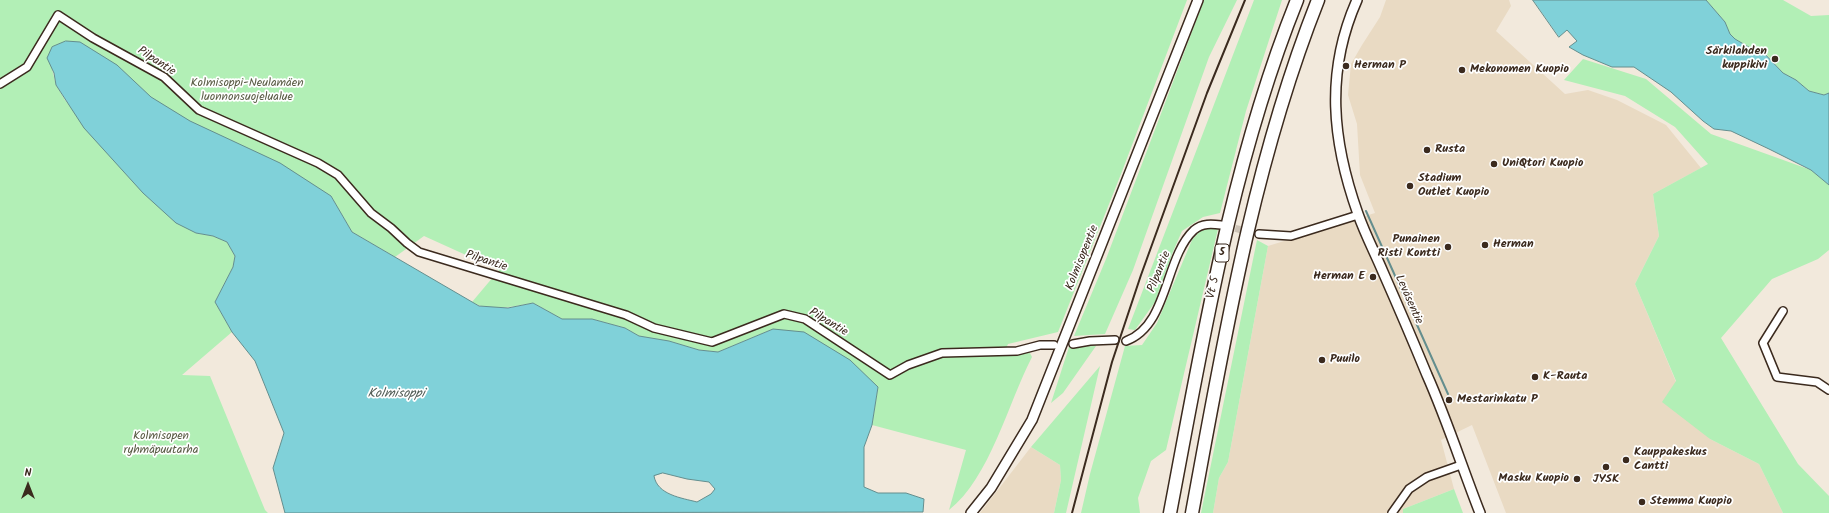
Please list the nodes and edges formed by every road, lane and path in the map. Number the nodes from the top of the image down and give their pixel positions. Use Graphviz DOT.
graph roads {
  1 [pos="1198,0"];
  2 [pos="1297,0"];
  3 [pos="1318,0"];
  4 [pos="1357,0"];
  5 [pos="0,84"];
  6 [pos="1358,215"];
  7 [pos="1221,225"];
  8 [pos="1260,234"];
  9 [pos="1783,311"];
  10 [pos="1115,340"];
  11 [pos="1126,341"];
  12 [pos="1073,344"];
  13 [pos="1054,345"];
  14 [pos="1829,390"];
  15 [pos="1461,465"];
  16 [pos="971,513"];
  17 [pos="1170,513"];
  18 [pos="1192,513"];
  19 [pos="1392,513"];
  20 [pos="1480,513"];
  1 -- 16 [label="main road, Kolmisopentie"];
  2 -- 17 [label="highway, Vt 5 / 5"];
  3 -- 18 [label="highway, Vt 5 / 5"];
  4 -- 6 [label="main road, Leväsentie"];
  5 -- 13 [label="street, Pilpantie"];
  6 -- 8 [label="street"];
  6 -- 15 [label="main road, Leväsentie"];
  7 -- 11 [label="street, Pilpantie"];
  9 -- 14 [label="street"];
  10 -- 12 [label="street"];
  15 -- 19 [label="street"];
  15 -- 20 [label="main road, Leväsentie"];
}
